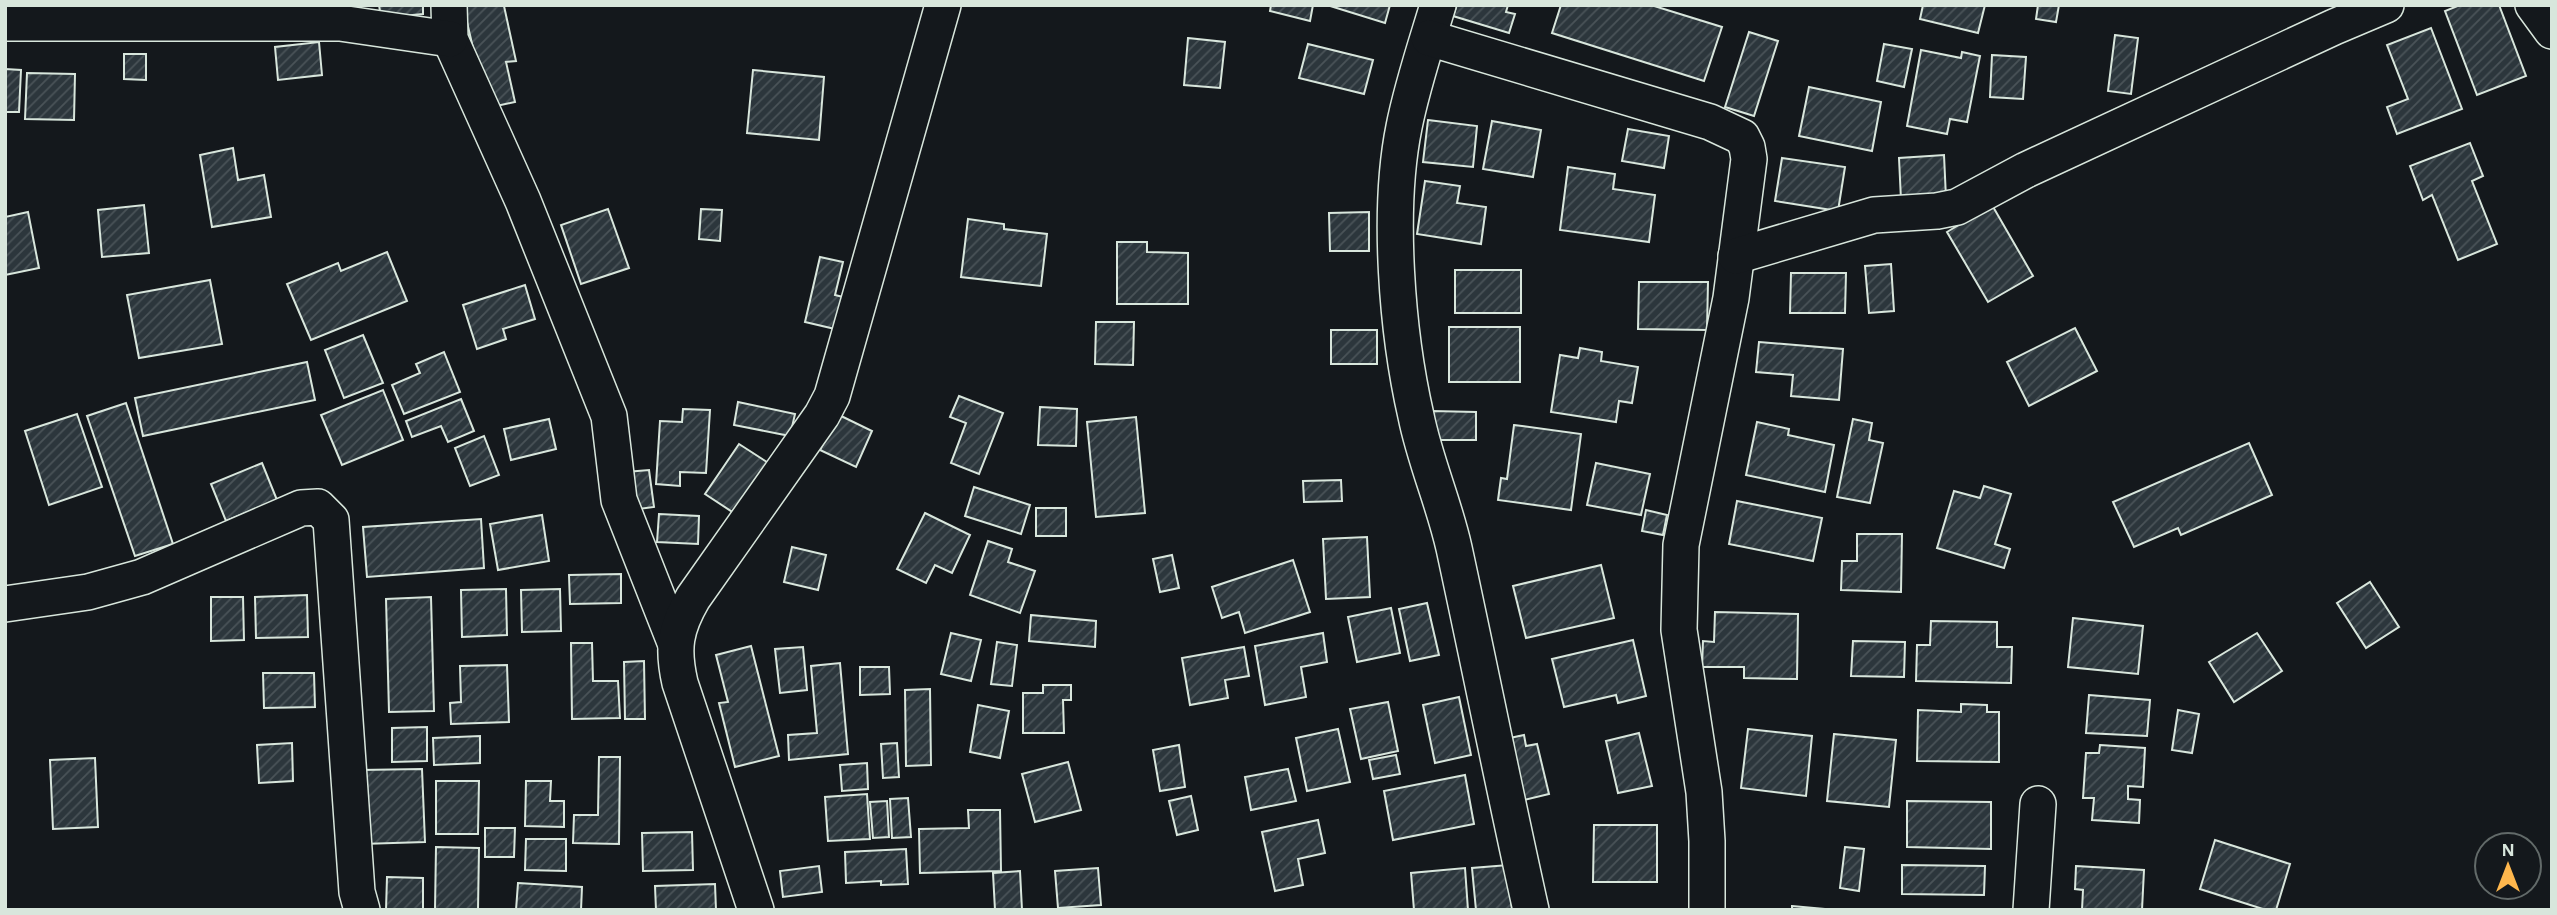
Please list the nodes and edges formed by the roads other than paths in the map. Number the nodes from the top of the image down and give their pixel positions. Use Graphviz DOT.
graph roads {
  1 [pos="943,5"];
  2 [pos="2386,5"];
  3 [pos="2533,5"];
  4 [pos="450,22"];
  5 [pos="1433,22"];
  6 [pos="5,23"];
  7 [pos="2552,31"];
  8 [pos="1736,256"];
  9 [pos="5,604"];
  10 [pos="675,642"];
  11 [pos="2038,804"];
  12 [pos="362,910"];
  13 [pos="756,910"];
  14 [pos="1531,910"];
  15 [pos="1707,910"];
  16 [pos="2031,910"];
  1 -- 10 [label="street"];
  2 -- 8 [label="street"];
  3 -- 7 [label="street"];
  4 -- 6 [label="street"];
  4 -- 10 [label="street"];
  5 -- 8 [label="street"];
  5 -- 14 [label="street"];
  8 -- 15 [label="street"];
  9 -- 12 [label="street"];
  10 -- 13 [label="street"];
  11 -- 16 [label="street"];
}
